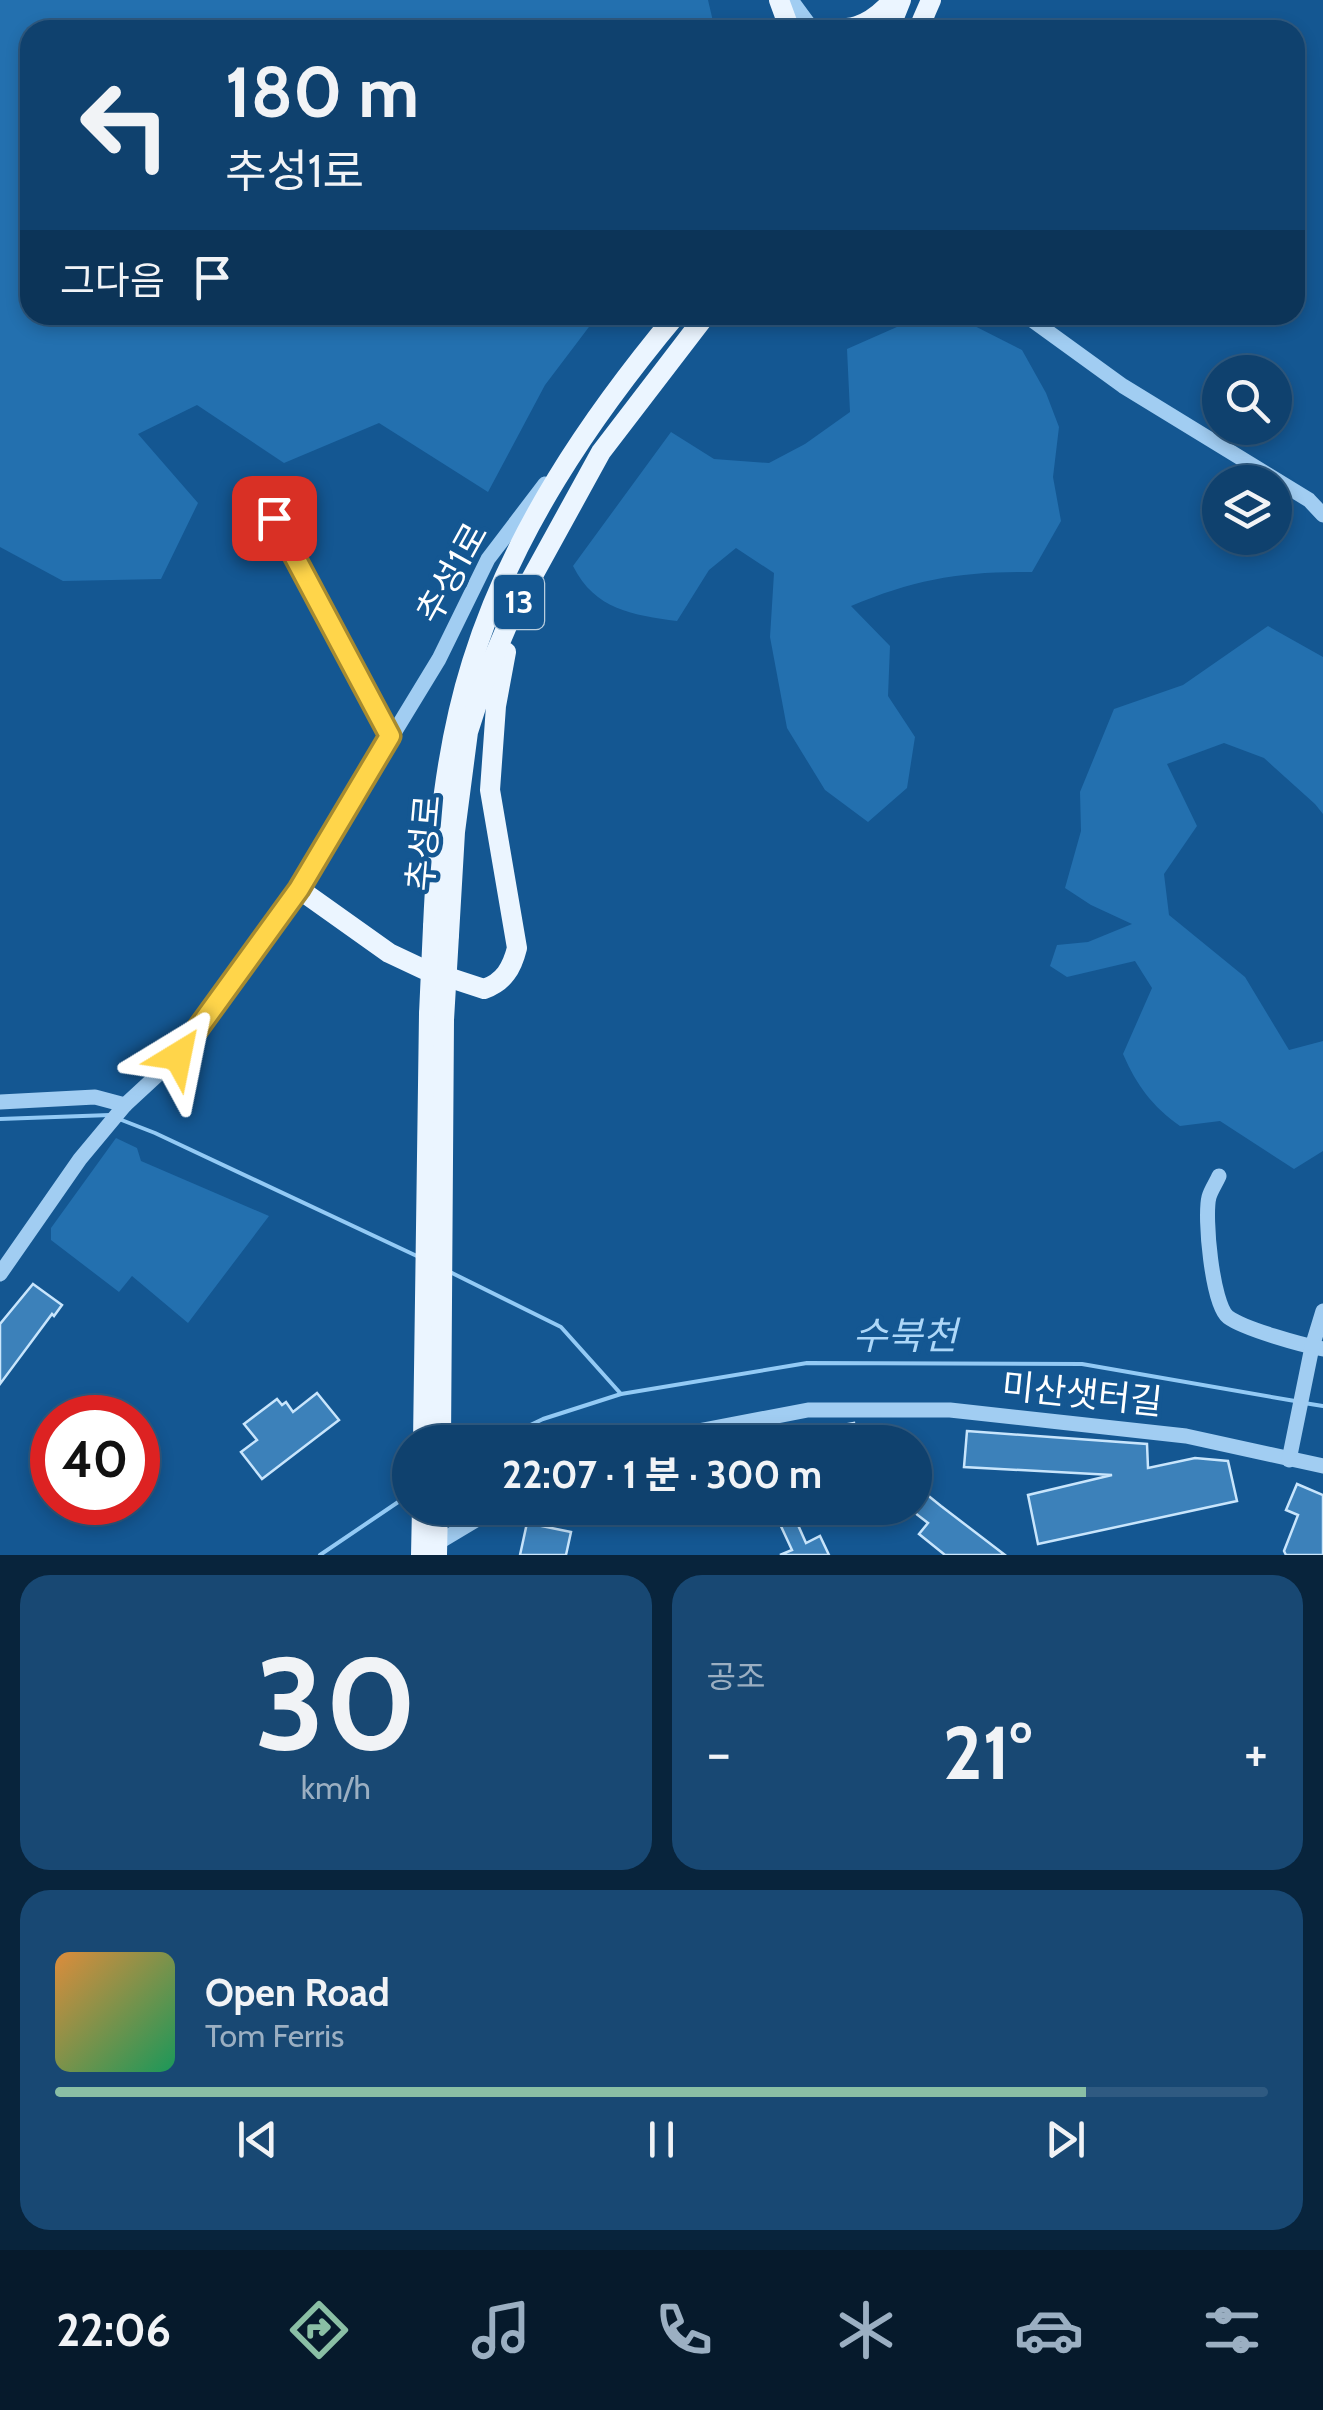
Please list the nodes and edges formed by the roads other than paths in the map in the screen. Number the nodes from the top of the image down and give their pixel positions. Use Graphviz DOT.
graph roads {
  1 [pos="893,0"];
  2 [pos="872,20"];
  3 [pos="668,325"];
  4 [pos="698,325"];
  5 [pos="1039,325"];
  6 [pos="576,446"];
  7 [pos="1323,515"];
  8 [pos="274,518"];
  9 [pos="513,612"];
  10 [pos="390,736"];
  11 [pos="299,889"];
  12 [pos="441,931"];
  13 [pos="0,1102"];
  14 [pos="122,1109"];
  15 [pos="1219,1176"];
  16 [pos="434,1224"];
  17 [pos="0,1274"];
  18 [pos="1323,1311"];
  19 [pos="1315,1350"];
  20 [pos="424,1425"];
  21 [pos="440,1425"];
  22 [pos="729,1425"];
  23 [pos="1289,1454"];
  24 [pos="1323,1466"];
  25 [pos="421,1525"];
  26 [pos="438,1525"];
  27 [pos="468,1525"];
  28 [pos="419,1555"];
  29 [pos="437,1555"];
  1 -- 2 [label="main road"];
  3 -- 6 [label="main road, 추성로 / 13"];
  4 -- 9 [label="main road, 추성로 / 13"];
  5 -- 7 [label="street"];
  6 -- 10 [label="street, 추성1로"];
  6 -- 12 [label="main road, 추성로 / 13"];
  8 -- 10 [label="street"];
  9 -- 11 [label="main road"];
  9 -- 12 [label="main road, 추성로 / 13"];
  10 -- 11 [label="street, 추성1로"];
  11 -- 14 [label="street, 추성1로"];
  12 -- 16 [label="main road, 추성로 / 13, bridge"];
  13 -- 14 [label="street"];
  14 -- 17 [label="street, 추성1로"];
  15 -- 19 [label="street"];
  16 -- 20 [label="main road, 추성로 / 13"];
  16 -- 21 [label="main road, 추성로 / 13"];
  18 -- 19 [label="street"];
  19 -- 23 [label="street"];
  22 -- 23 [label="street, 미산샛터길"];
  23 -- 24 [label="street, 미산샛터길"];
  25 -- 28 [label="main road, bridge"];
  26 -- 29 [label="main road, bridge"];
  27 -- 28 [label="street"];
}
